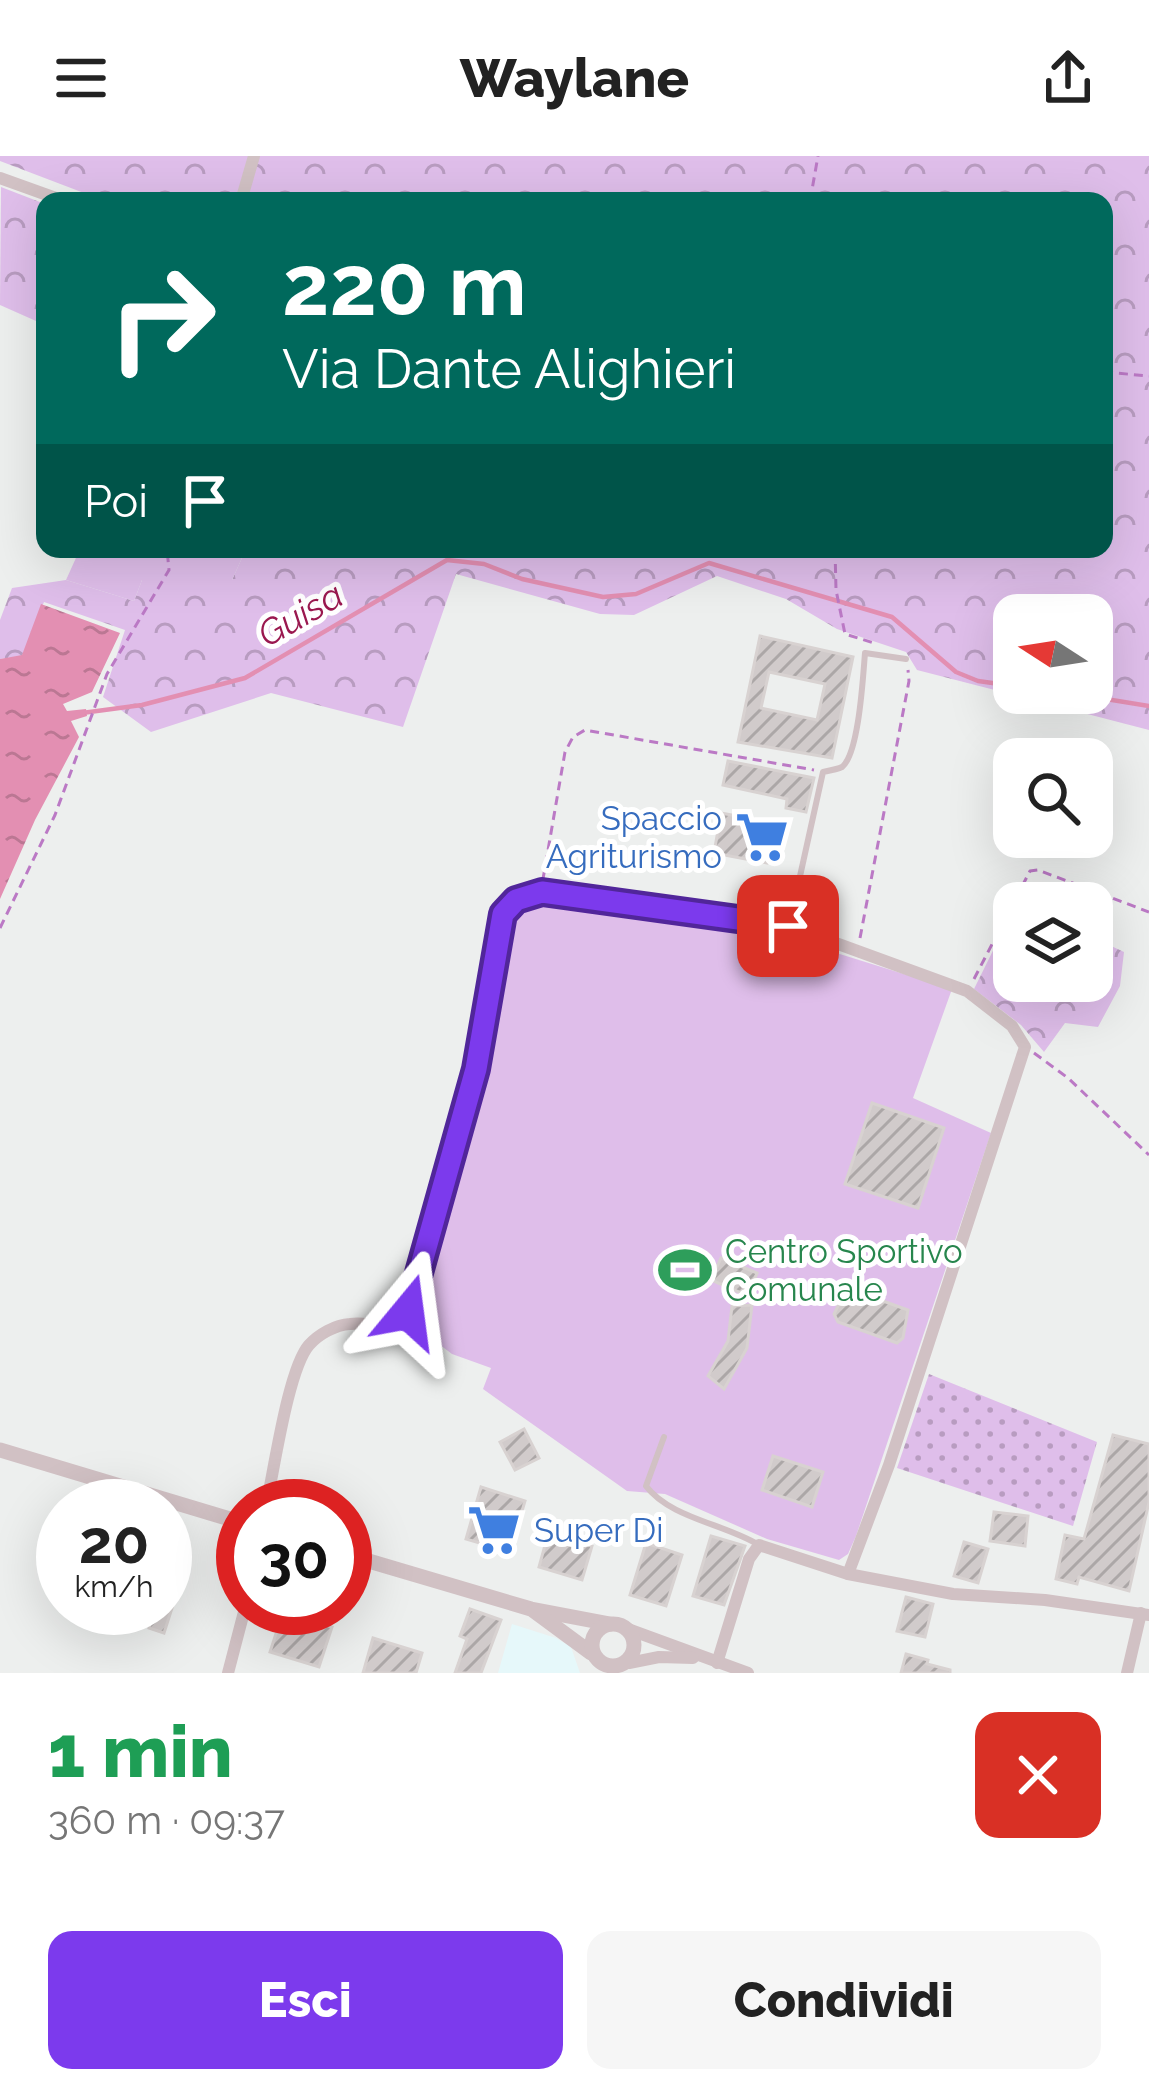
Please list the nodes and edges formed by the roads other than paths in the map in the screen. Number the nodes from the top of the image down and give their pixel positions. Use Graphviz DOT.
graph roads {
  1 [pos="254,156"];
  2 [pos="0,178"];
  3 [pos="39,192"];
  4 [pos="244,192"];
  5 [pos="906,659"];
  6 [pos="788,926"];
  7 [pos="664,1438"];
  8 [pos="0,1450"];
  9 [pos="272,1479"];
  10 [pos="216,1515"];
  11 [pos="759,1545"];
  12 [pos="372,1562"];
  13 [pos="848,1574"];
  14 [pos="531,1609"];
  15 [pos="1145,1614"];
  16 [pos="618,1626"];
  17 [pos="238,1635"];
  18 [pos="701,1658"];
  19 [pos="594,1661"];
  20 [pos="717,1663"];
  21 [pos="625,1667"];
  22 [pos="228,1673"];
  23 [pos="748,1673"];
  24 [pos="1126,1673"];
  1 -- 4 [label="street"];
  2 -- 3 [label="street"];
  5 -- 6 [label="lane"];
  6 -- 9 [label="street"];
  6 -- 13 [label="street"];
  7 -- 11 [label="lane"];
  8 -- 10 [label="street"];
  11 -- 13 [label="street"];
  11 -- 20 [label="street"];
  12 -- 14 [label="street"];
  13 -- 15 [label="street"];
  14 -- 16 [label="street"];
  14 -- 19 [label="street"];
  15 -- 24 [label="street"];
  16 -- 18 [label="street"];
  16 -- 19 [label="street"];
  16 -- 21 [label="street"];
  17 -- 22 [label="street"];
  18 -- 20 [label="street"];
  18 -- 21 [label="street"];
  19 -- 21 [label="street"];
  20 -- 23 [label="street"];
}
